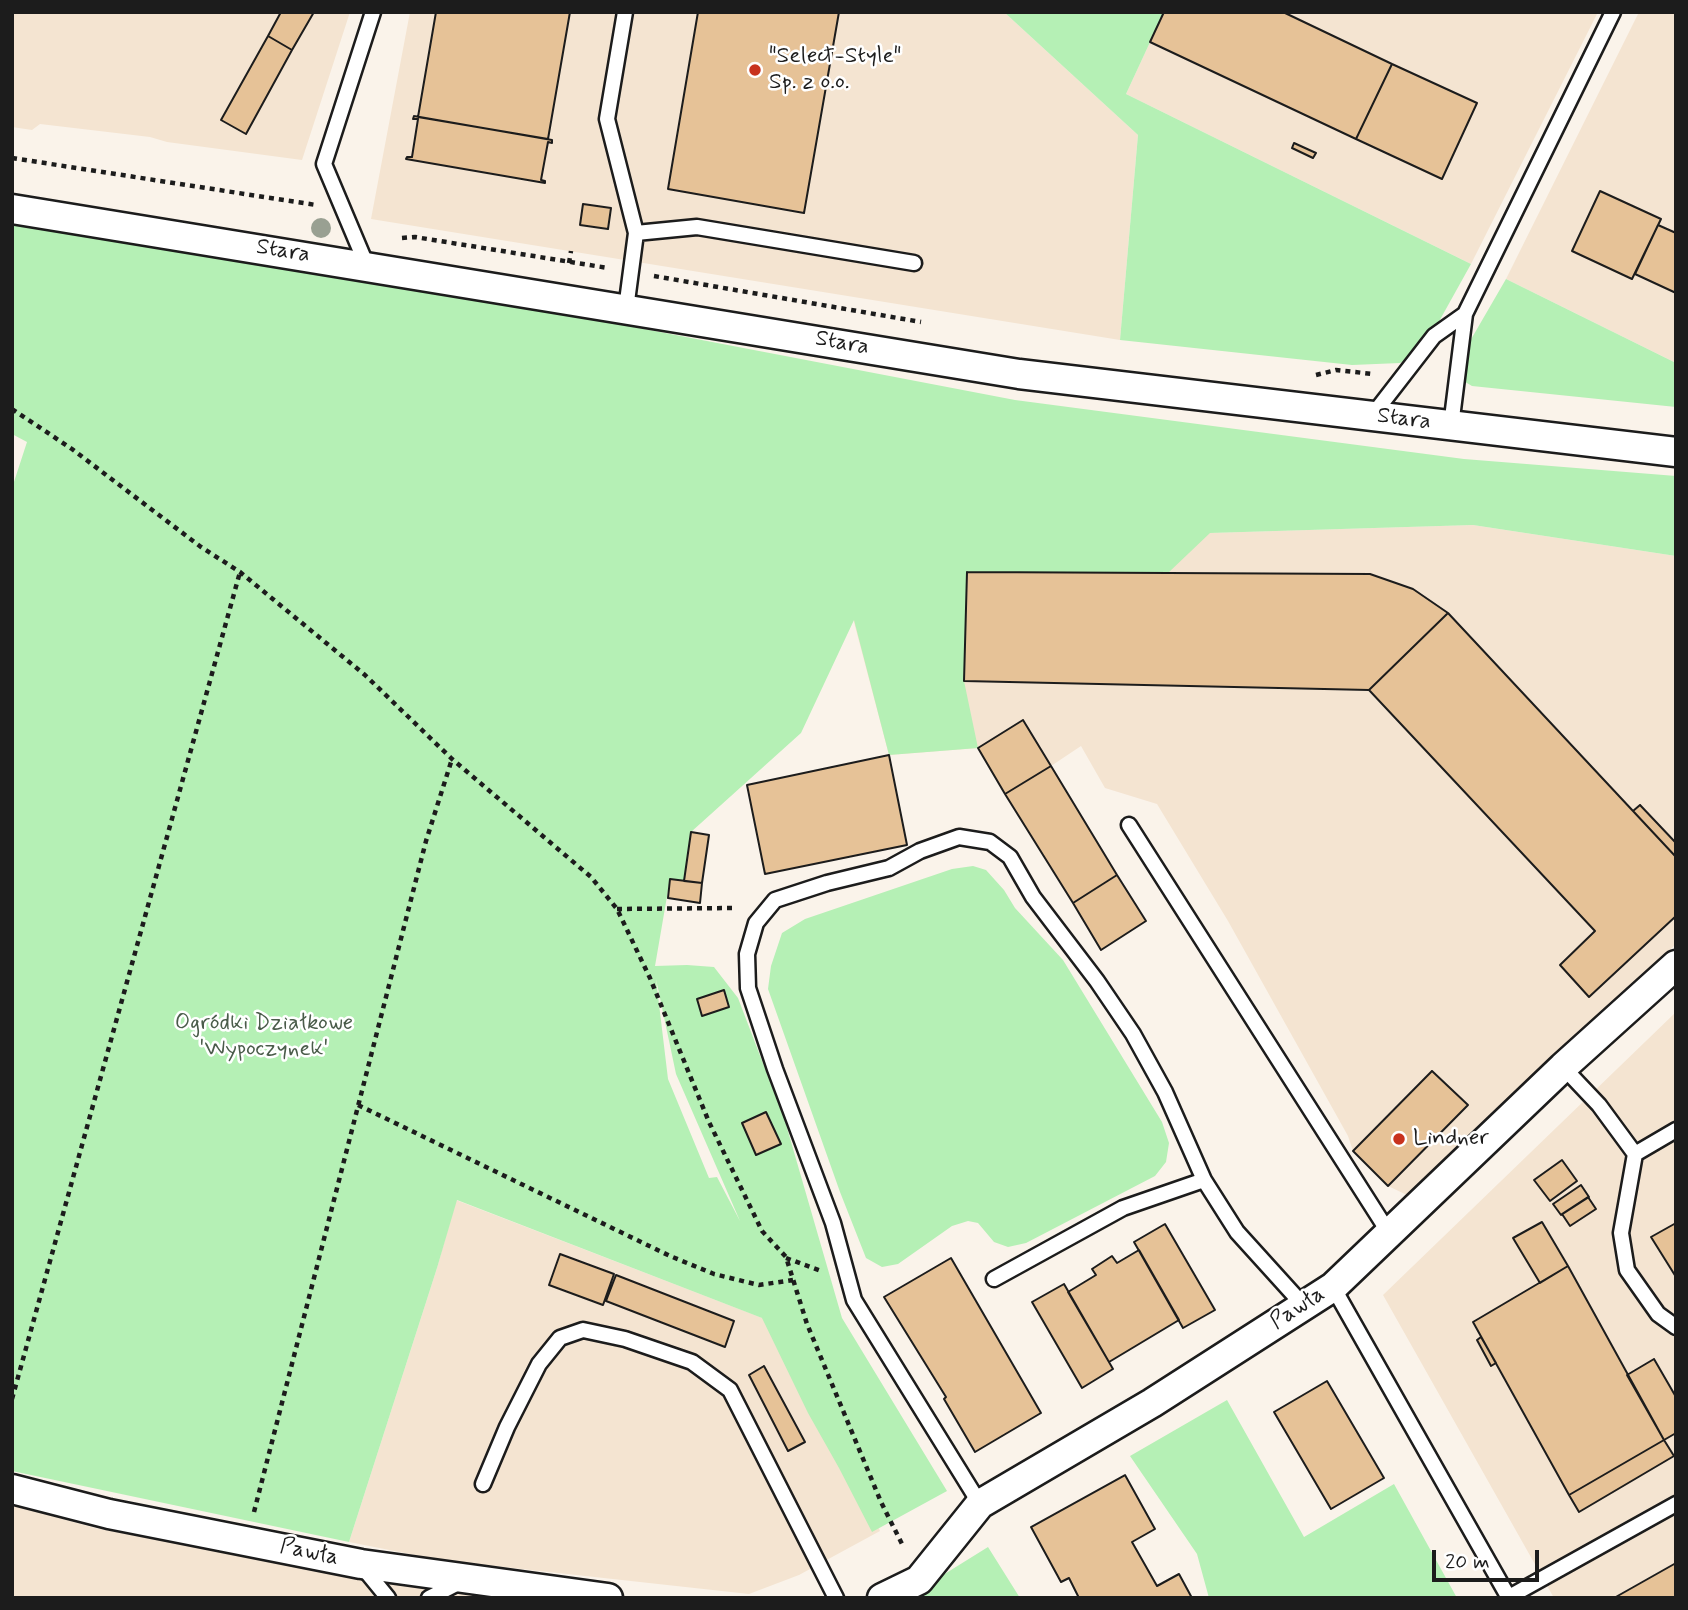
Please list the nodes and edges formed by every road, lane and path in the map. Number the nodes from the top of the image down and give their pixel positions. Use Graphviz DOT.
graph roads {
  1 [pos="373,12"];
  2 [pos="625,12"];
  3 [pos="1613,12"];
  4 [pos="12,158"];
  5 [pos="12,209"];
  6 [pos="349,225"];
  7 [pos="636,233"];
  8 [pos="914,263"];
  9 [pos="367,266"];
  10 [pos="631,271"];
  11 [pos="626,309"];
  12 [pos="1465,314"];
  13 [pos="932,324"];
  14 [pos="1314,375"];
  15 [pos="1402,378"];
  16 [pos="12,408"];
  17 [pos="1372,416"];
  18 [pos="1451,426"];
  19 [pos="1676,453"];
  20 [pos="240,572"];
  21 [pos="452,759"];
  22 [pos="1129,825"];
  23 [pos="775,900"];
  24 [pos="617,909"];
  25 [pos="1676,965"];
  26 [pos="1563,1068"];
  27 [pos="358,1105"];
  28 [pos="1676,1130"];
  29 [pos="1634,1154"];
  30 [pos="1204,1180"];
  31 [pos="1389,1233"];
  32 [pos="994,1279"];
  33 [pos="793,1280"];
  34 [pos="1333,1287"];
  35 [pos="1304,1306"];
  36 [pos="1676,1327"];
  37 [pos="12,1399"];
  38 [pos="483,1484"];
  39 [pos="12,1489"];
  40 [pos="980,1504"];
  41 [pos="1676,1504"];
  42 [pos="247,1540"];
  43 [pos="361,1564"];
  44 [pos="465,1579"];
  45 [pos="921,1584"];
  46 [pos="388,1598"];
  47 [pos="429,1598"];
  48 [pos="608,1598"];
  49 [pos="836,1598"];
  50 [pos="882,1598"];
  51 [pos="1509,1598"];
  1 -- 6 [label="lane"];
  2 -- 7 [label="lane"];
  3 -- 12 [label="lane"];
  4 -- 6 [label="path"];
  5 -- 9 [label="street, Stara"];
  6 -- 9 [label="lane"];
  6 -- 10 [label="path"];
  7 -- 8 [label="lane"];
  7 -- 10 [label="lane"];
  9 -- 11 [label="street, Stara"];
  10 -- 11 [label="lane"];
  10 -- 13 [label="path"];
  11 -- 17 [label="street, Stara"];
  12 -- 15 [label="lane"];
  12 -- 18 [label="lane"];
  14 -- 15 [label="path"];
  15 -- 17 [label="lane"];
  16 -- 20 [label="path"];
  17 -- 18 [label="street, Stara"];
  18 -- 19 [label="street, Stara"];
  20 -- 21 [label="path"];
  20 -- 37 [label="path"];
  21 -- 24 [label="path"];
  21 -- 27 [label="path"];
  22 -- 31 [label="lane"];
  23 -- 24 [label="path"];
  23 -- 30 [label="lane"];
  23 -- 40 [label="lane"];
  24 -- 33 [label="path"];
  25 -- 26 [label="street, Pawła"];
  26 -- 29 [label="lane"];
  26 -- 31 [label="street, Pawła"];
  27 -- 33 [label="path"];
  27 -- 42 [label="path"];
  28 -- 29 [label="lane"];
  29 -- 36 [label="lane"];
  30 -- 32 [label="lane"];
  30 -- 35 [label="lane"];
  31 -- 34 [label="street, Pawła"];
  33 -- 45 [label="path"];
  34 -- 35 [label="street, Pawła"];
  34 -- 51 [label="lane"];
  35 -- 40 [label="street, Pawła"];
  38 -- 49 [label="lane"];
  39 -- 42 [label="street, Pawła"];
  40 -- 45 [label="street, Pawła"];
  41 -- 51 [label="lane"];
  42 -- 43 [label="street, Pawła"];
  43 -- 44 [label="street, Pawła"];
  43 -- 46 [label="lane"];
  44 -- 47 [label="lane"];
  44 -- 48 [label="street, Pawła"];
  45 -- 50 [label="street, Pawła"];
}
